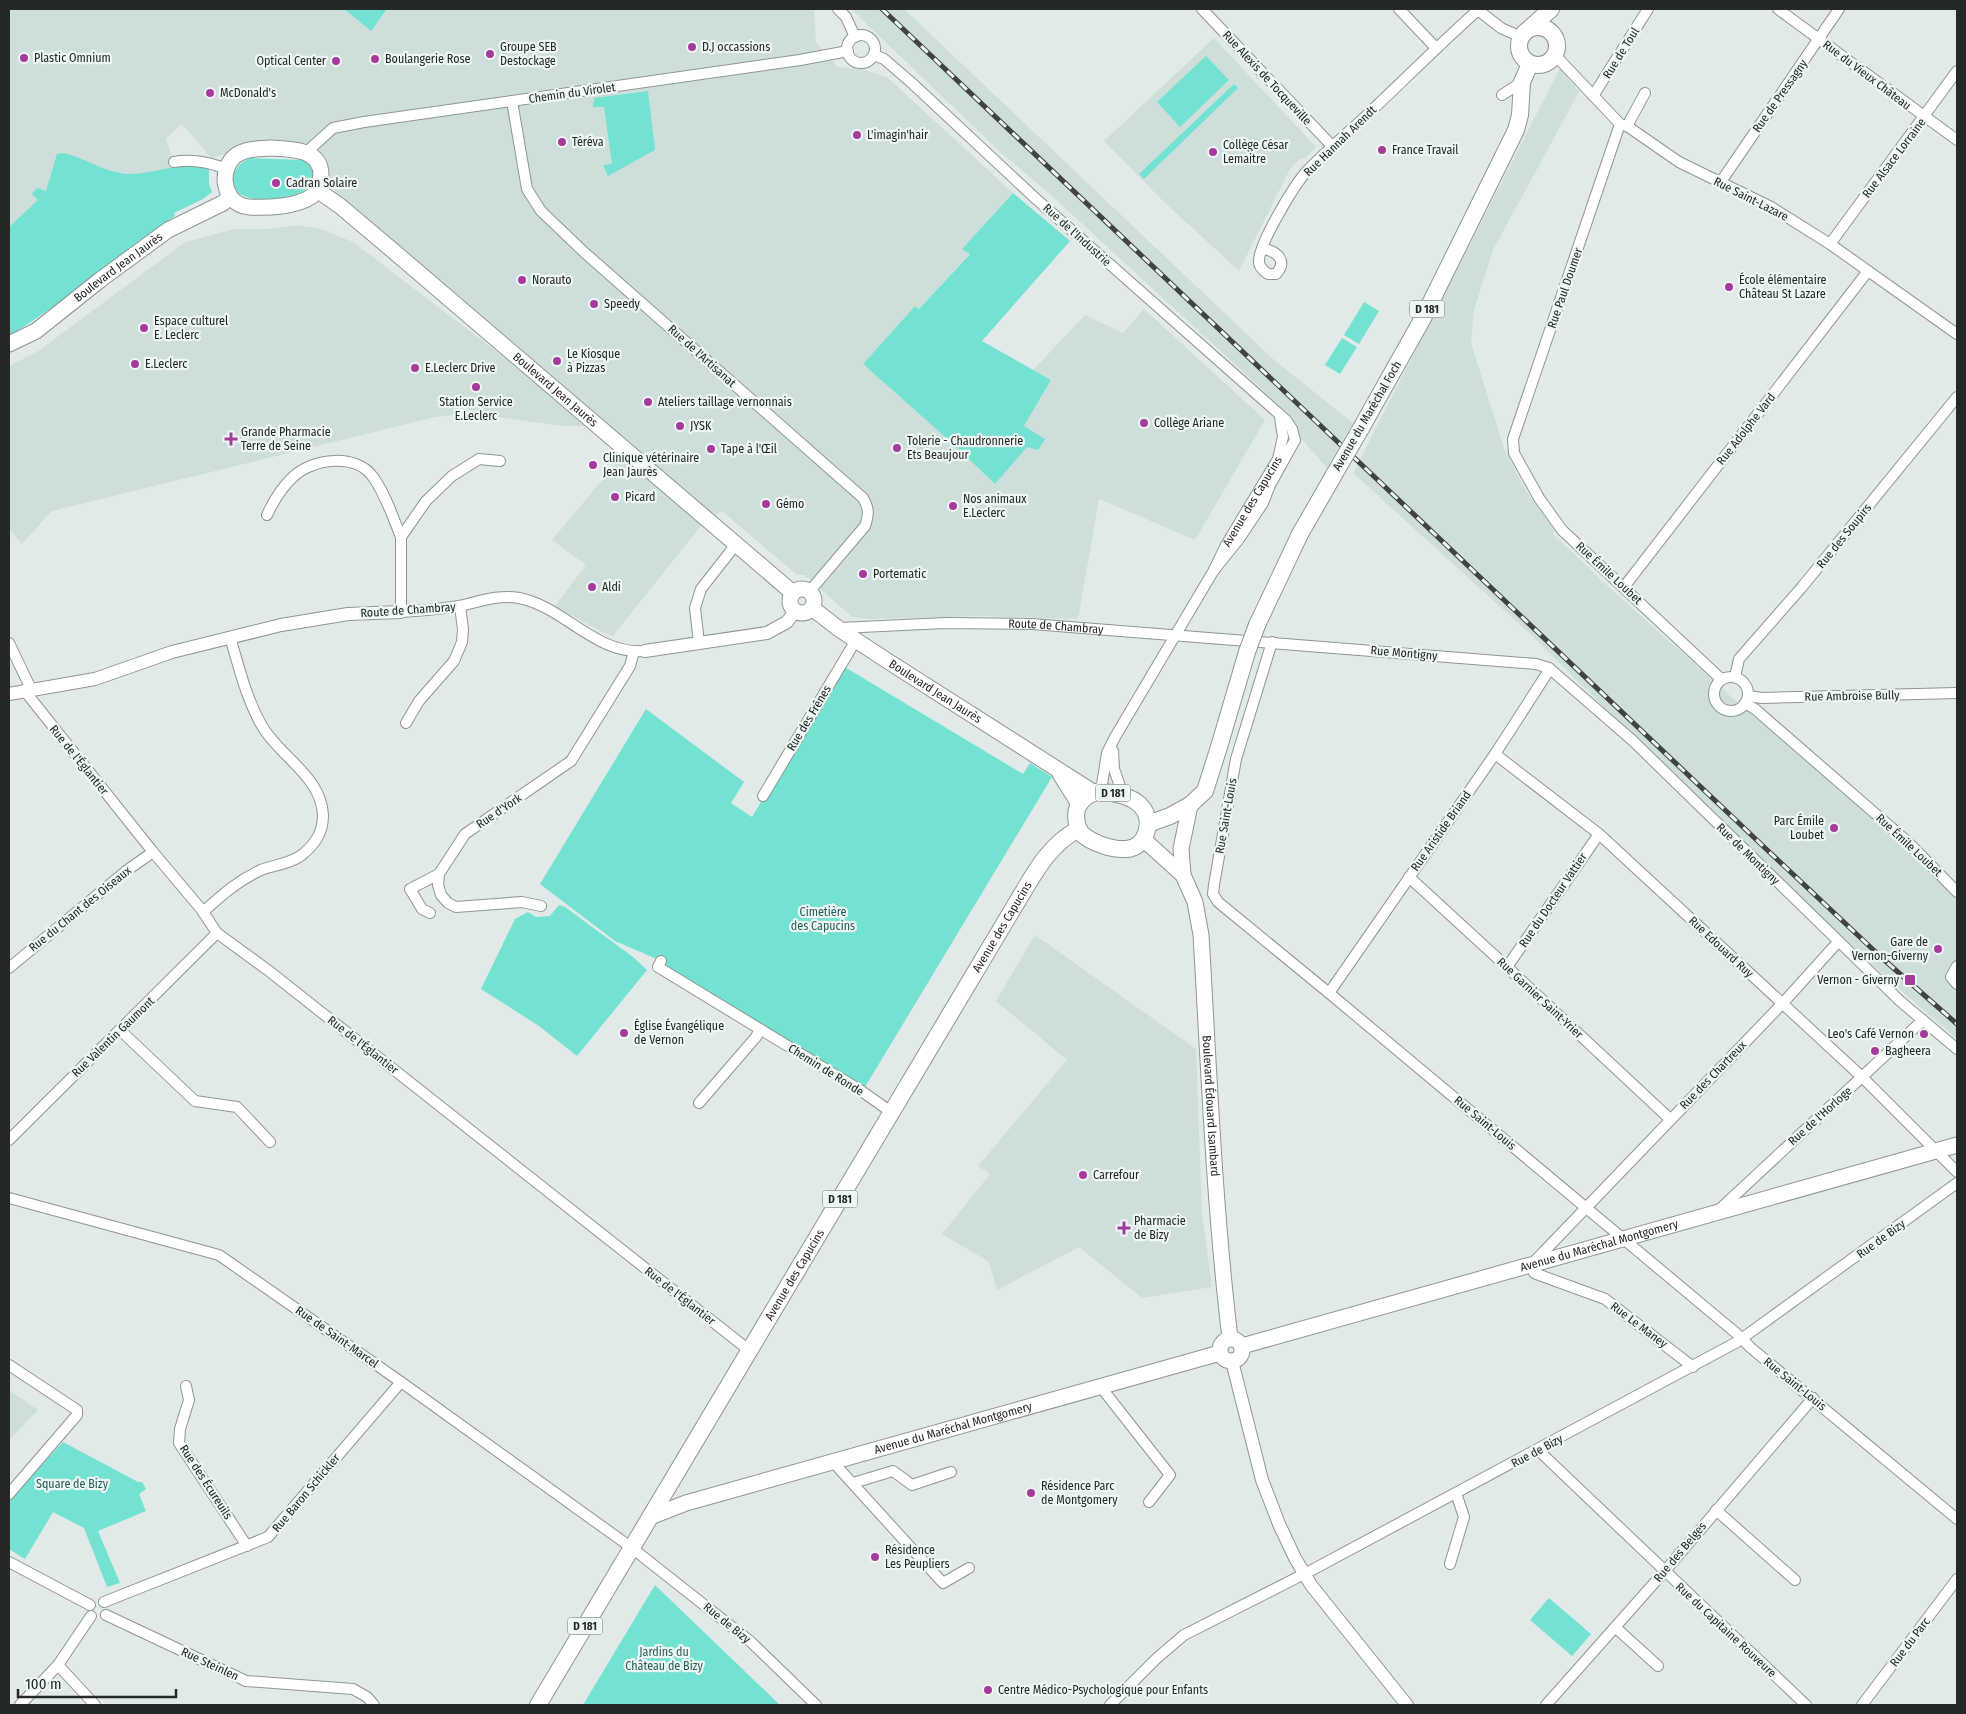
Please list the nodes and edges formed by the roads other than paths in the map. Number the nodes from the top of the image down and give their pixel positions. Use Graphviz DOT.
graph roads {
  1 [pos="838,9"];
  2 [pos="1202,9"];
  3 [pos="1399,9"];
  4 [pos="1478,9"];
  5 [pos="1551,9"];
  6 [pos="1648,9"];
  7 [pos="1778,9"];
  8 [pos="1839,9"];
  9 [pos="1525,32"];
  10 [pos="1551,33"];
  11 [pos="856,37"];
  12 [pos="1819,39"];
  13 [pos="1436,48"];
  14 [pos="848,51"];
  15 [pos="874,55"];
  16 [pos="1555,55"];
  17 [pos="1530,64"];
  18 [pos="1957,71"];
  19 [pos="1645,93"];
  20 [pos="1593,96"];
  21 [pos="512,101"];
  22 [pos="1925,117"];
  23 [pos="1624,125"];
  24 [pos="1957,140"];
  25 [pos="1333,147"];
  26 [pos="308,154"];
  27 [pos="174,162"];
  28 [pos="226,169"];
  29 [pos="1720,183"];
  30 [pos="317,190"];
  31 [pos="230,196"];
  32 [pos="1830,244"];
  33 [pos="1263,249"];
  34 [pos="1868,271"];
  35 [pos="1957,334"];
  36 [pos="9,344"];
  37 [pos="1957,397"];
  38 [pos="1280,416"];
  39 [pos="1296,437"];
  40 [pos="1514,453"];
  41 [pos="500,460"];
  42 [pos="267,514"];
  43 [pos="401,537"];
  44 [pos="737,543"];
  45 [pos="1214,570"];
  46 [pos="1624,587"];
  47 [pos="809,592"];
  48 [pos="794,593"];
  49 [pos="460,606"];
  50 [pos="812,608"];
  51 [pos="794,611"];
  52 [pos="401,612"];
  53 [pos="839,628"];
  54 [pos="1175,635"];
  55 [pos="230,637"];
  56 [pos="856,640"];
  57 [pos="1272,642"];
  58 [pos="9,643"];
  59 [pos="699,643"];
  60 [pos="640,651"];
  61 [pos="1536,664"];
  62 [pos="1548,668"];
  63 [pos="1735,677"];
  64 [pos="1721,679"];
  65 [pos="28,690"];
  66 [pos="1957,693"];
  67 [pos="9,694"];
  68 [pos="1747,699"];
  69 [pos="406,722"];
  70 [pos="1115,737"];
  71 [pos="1495,754"];
  72 [pos="1060,772"];
  73 [pos="1212,773"];
  74 [pos="1097,792"];
  75 [pos="1123,795"];
  76 [pos="762,796"];
  77 [pos="1079,804"];
  78 [pos="1139,804"];
  79 [pos="1190,805"];
  80 [pos="1079,829"];
  81 [pos="1146,832"];
  82 [pos="1599,834"];
  83 [pos="152,852"];
  84 [pos="439,874"];
  85 [pos="1183,875"];
  86 [pos="1409,878"];
  87 [pos="1957,892"];
  88 [pos="541,906"];
  89 [pos="203,912"];
  90 [pos="430,913"];
  91 [pos="217,934"];
  92 [pos="1838,942"];
  93 [pos="661,961"];
  94 [pos="1957,966"];
  95 [pos="1507,967"];
  96 [pos="9,968"];
  97 [pos="1957,984"];
  98 [pos="1329,993"];
  99 [pos="1782,1004"];
  100 [pos="1924,1020"];
  101 [pos="760,1029"];
  102 [pos="120,1030"];
  103 [pos="1957,1049"];
  104 [pos="1862,1077"];
  105 [pos="699,1103"];
  106 [pos="892,1112"];
  107 [pos="1670,1119"];
  108 [pos="9,1140"];
  109 [pos="270,1142"];
  110 [pos="1957,1145"];
  111 [pos="1937,1150"];
  112 [pos="1957,1172"];
  113 [pos="1957,1183"];
  114 [pos="9,1198"];
  115 [pos="1586,1207"];
  116 [pos="1717,1213"];
  117 [pos="1624,1239"];
  118 [pos="1531,1265"];
  119 [pos="1742,1339"];
  120 [pos="1236,1342"];
  121 [pos="750,1351"];
  122 [pos="1226,1357"];
  123 [pos="9,1365"];
  124 [pos="1694,1367"];
  125 [pos="401,1382"];
  126 [pos="186,1386"];
  127 [pos="1100,1386"];
  128 [pos="1813,1398"];
  129 [pos="1538,1450"];
  130 [pos="833,1462"];
  131 [pos="951,1472"];
  132 [pos="853,1483"];
  133 [pos="665,1490"];
  134 [pos="1456,1493"];
  135 [pos="9,1494"];
  136 [pos="1149,1502"];
  137 [pos="686,1503"];
  138 [pos="1716,1510"];
  139 [pos="650,1517"];
  140 [pos="1957,1518"];
  141 [pos="247,1546"];
  142 [pos="632,1548"];
  143 [pos="9,1562"];
  144 [pos="1450,1564"];
  145 [pos="969,1568"];
  146 [pos="1664,1572"];
  147 [pos="1305,1574"];
  148 [pos="1957,1579"];
  149 [pos="1795,1580"];
  150 [pos="104,1602"];
  151 [pos="90,1605"];
  152 [pos="106,1615"];
  153 [pos="91,1616"];
  154 [pos="1615,1627"];
  155 [pos="58,1665"];
  156 [pos="1658,1666"];
  157 [pos="20,1705"];
  158 [pos="95,1705"];
  159 [pos="374,1705"];
  160 [pos="538,1705"];
  161 [pos="816,1705"];
  162 [pos="1110,1705"];
  163 [pos="1407,1705"];
  164 [pos="1546,1705"];
  165 [pos="1806,1705"];
  166 [pos="1862,1705"];
  1 -- 11 [label="street"];
  2 -- 25 [label="street, Rue Alexis de Tocqueville"];
  3 -- 13 [label="street"];
  4 -- 9 [label="street"];
  4 -- 13 [label="street, Rue Hannah Arendt"];
  5 -- 9 [label="main road"];
  5 -- 10 [label="main road"];
  6 -- 20 [label="street, Rue de Toul"];
  7 -- 12 [label="street, Rue du Vieux Château"];
  8 -- 12 [label="street, Rue de Pressagny"];
  9 -- 10 [label="main road"];
  9 -- 17 [label="main road"];
  10 -- 16 [label="main road"];
  11 -- 14 [label="street"];
  11 -- 15 [label="street"];
  12 -- 22 [label="street, Rue du Vieux Château"];
  12 -- 29 [label="street, Rue de Pressagny"];
  13 -- 25 [label="street, Rue Hannah Arendt"];
  14 -- 15 [label="street"];
  14 -- 21 [label="street, Chemin du Virolet"];
  15 -- 38 [label="street, Rue de l'Industrie"];
  16 -- 17 [label="main road"];
  16 -- 20 [label="street, Rue Saint-Lazare"];
  17 -- 73 [label="main road, Avenue du Maréchal Foch / D 181, bridge"];
  18 -- 22 [label="street, Rue Alsace Lorraine"];
  19 -- 23 [label="street, Rue Paul Doumer"];
  20 -- 23 [label="street, Rue Saint-Lazare"];
  21 -- 26 [label="street, Chemin du Virolet"];
  21 -- 47 [label="street, Rue de l'Artisanat"];
  22 -- 24 [label="street, Rue du Vieux Château"];
  22 -- 32 [label="street, Rue Alsace Lorraine"];
  23 -- 29 [label="street, Rue Saint-Lazare"];
  23 -- 40 [label="street, Rue Paul Doumer"];
  25 -- 33 [label="street, Rue Hannah Arendt"];
  26 -- 28 [label="main road"];
  26 -- 30 [label="main road"];
  27 -- 28 [label="street"];
  28 -- 31 [label="main road"];
  29 -- 32 [label="street, Rue Saint-Lazare"];
  30 -- 31 [label="main road"];
  30 -- 44 [label="main road, Boulevard Jean Jaurès"];
  31 -- 36 [label="main road, Boulevard Jean Jaurès"];
  32 -- 34 [label="street, Rue Saint-Lazare"];
  34 -- 35 [label="street, Rue Saint-Lazare"];
  34 -- 46 [label="street, Rue Adolphe Vard"];
  37 -- 63 [label="street, Rue des Soupirs"];
  38 -- 39 [label="street, Rue de l'Industrie"];
  38 -- 45 [label="street, Avenue des Capucins"];
  39 -- 45 [label="street, Avenue des Capucins"];
  40 -- 46 [label="street, Rue Émile Loubet"];
  41 -- 43 [label="street"];
  42 -- 43 [label="street"];
  43 -- 52 [label="street"];
  44 -- 48 [label="main road, Boulevard Jean Jaurès"];
  44 -- 59 [label="street"];
  45 -- 54 [label="street, Avenue des Capucins"];
  46 -- 64 [label="street, Rue Émile Loubet"];
  47 -- 48 [label="main road"];
  47 -- 50 [label="main road"];
  48 -- 51 [label="main road"];
  49 -- 52 [label="street, Route de Chambray"];
  49 -- 60 [label="street, Route de Chambray"];
  49 -- 69 [label="street"];
  50 -- 51 [label="main road"];
  50 -- 53 [label="main road, Boulevard Jean Jaurès"];
  51 -- 59 [label="street, Route de Chambray"];
  52 -- 55 [label="street, Route de Chambray"];
  53 -- 54 [label="street, Route de Chambray"];
  53 -- 56 [label="main road, Boulevard Jean Jaurès"];
  54 -- 57 [label="street, Route de Chambray"];
  54 -- 70 [label="street, Avenue des Capucins"];
  55 -- 65 [label="street, Route de Chambray"];
  55 -- 89 [label="street"];
  56 -- 72 [label="main road, Boulevard Jean Jaurès"];
  56 -- 76 [label="street, Rue des Frênes"];
  57 -- 61 [label="street, Rue Montigny"];
  57 -- 98 [label="street, Rue Saint-Louis"];
  58 -- 65 [label="street, Rue de l'Églantier"];
  59 -- 60 [label="street, Route de Chambray"];
  60 -- 84 [label="street, Rue d'York"];
  61 -- 62 [label="street, Rue de Montigny"];
  62 -- 71 [label="street, Rue Aristide Briand"];
  62 -- 92 [label="street, Rue de Montigny"];
  63 -- 64 [label="street"];
  63 -- 68 [label="street"];
  64 -- 68 [label="street"];
  65 -- 67 [label="street, Route de Chambray"];
  65 -- 83 [label="street, Rue de l'Églantier"];
  66 -- 68 [label="street, Rue Ambroise Bully"];
  68 -- 87 [label="street, Rue Émile Loubet"];
  70 -- 74 [label="street, Avenue des Capucins"];
  70 -- 75 [label="street, Avenue des Capucins"];
  71 -- 82 [label="street, Rue Edouard Ruy"];
  71 -- 86 [label="street, Rue Aristide Briand"];
  72 -- 74 [label="main road, Boulevard Jean Jaurès"];
  72 -- 77 [label="main road, Boulevard Jean Jaurès"];
  73 -- 78 [label="main road, D 181"];
  73 -- 79 [label="main road, Avenue du Maréchal Foch / D 181"];
  74 -- 75 [label="main road, D 181"];
  74 -- 77 [label="main road, D 181"];
  75 -- 78 [label="main road, D 181"];
  77 -- 80 [label="main road, D 181"];
  78 -- 81 [label="main road, D 181"];
  79 -- 81 [label="main road, Avenue du Maréchal Foch / D 181"];
  79 -- 85 [label="main road, Boulevard Édouard Isambard"];
  80 -- 81 [label="main road, D 181"];
  80 -- 106 [label="main road, Avenue des Capucins / D 181"];
  81 -- 85 [label="main road, Boulevard Édouard Isambard"];
  82 -- 95 [label="street, Rue du Docteur Vattier"];
  82 -- 99 [label="street, Rue Edouard Ruy"];
  83 -- 89 [label="street, Rue de l'Églantier"];
  83 -- 96 [label="street, Rue du Chant des Oiseaux"];
  84 -- 88 [label="street"];
  84 -- 90 [label="street"];
  85 -- 120 [label="main road, Boulevard Édouard Isambard"];
  86 -- 95 [label="street, Rue Garnier Saint-Yrier"];
  86 -- 98 [label="street, Rue Aristide Briand"];
  89 -- 91 [label="street, Rue de l'Églantier"];
  91 -- 102 [label="street, Rue Valentin Gaumont"];
  91 -- 121 [label="street, Rue de l'Églantier"];
  92 -- 99 [label="street, Rue des Chartreux"];
  92 -- 100 [label="street, Rue de Montigny"];
  93 -- 101 [label="street, Chemin de Ronde"];
  94 -- 97 [label="street"];
  95 -- 107 [label="street, Rue Garnier Saint-Yrier"];
  98 -- 115 [label="street, Rue Saint-Louis"];
  99 -- 104 [label="street, Rue Edouard Ruy"];
  99 -- 107 [label="street, Rue des Chartreux"];
  100 -- 103 [label="street, Rue de Montigny"];
  100 -- 104 [label="street, Rue de l'Horloge"];
  101 -- 105 [label="street"];
  101 -- 106 [label="street, Chemin de Ronde"];
  102 -- 108 [label="street, Rue Valentin Gaumont"];
  102 -- 109 [label="street"];
  104 -- 111 [label="street, Rue Edouard Ruy"];
  104 -- 116 [label="street, Rue de l'Horloge"];
  106 -- 121 [label="main road, Avenue des Capucins / D 181"];
  107 -- 115 [label="street, Rue des Chartreux"];
  110 -- 111 [label="main road, Avenue du Maréchal Montgomery"];
  111 -- 112 [label="street, Rue Edouard Ruy"];
  111 -- 116 [label="main road, Avenue du Maréchal Montgomery"];
  113 -- 119 [label="street, Rue de Bizy"];
  114 -- 125 [label="street, Rue de Saint-Marcel"];
  115 -- 117 [label="street, Rue Saint-Louis"];
  115 -- 118 [label="street, Rue des Chartreux"];
  116 -- 117 [label="main road, Avenue du Maréchal Montgomery"];
  117 -- 118 [label="main road, Avenue du Maréchal Montgomery"];
  117 -- 119 [label="street, Rue Saint-Louis"];
  118 -- 120 [label="main road, Avenue du Maréchal Montgomery"];
  118 -- 124 [label="street, Rue Le Maney"];
  119 -- 124 [label="street, Rue de Bizy"];
  119 -- 128 [label="street, Rue Saint-Louis"];
  120 -- 122 [label="main road"];
  120 -- 122 [label="main road"];
  121 -- 133 [label="main road, Avenue des Capucins / D 181"];
  122 -- 127 [label="main road, Avenue du Maréchal Montgomery"];
  122 -- 147 [label="street"];
  123 -- 135 [label="street"];
  124 -- 129 [label="street, Rue de Bizy"];
  125 -- 141 [label="street, Rue Baron Schickler"];
  125 -- 142 [label="street, Rue de Saint-Marcel"];
  126 -- 141 [label="street, Rue des Écureuils"];
  127 -- 130 [label="main road, Avenue du Maréchal Montgomery"];
  127 -- 136 [label="street"];
  128 -- 138 [label="street, Rue des Belges"];
  128 -- 140 [label="street, Rue Saint-Louis"];
  129 -- 134 [label="street, Rue de Bizy"];
  129 -- 146 [label="street, Rue du Capitaine Rouveure"];
  130 -- 132 [label="street"];
  130 -- 137 [label="main road, Avenue du Maréchal Montgomery"];
  131 -- 132 [label="street"];
  132 -- 145 [label="street"];
  133 -- 137 [label="main road"];
  133 -- 139 [label="main road, Avenue des Capucins / D 181"];
  134 -- 144 [label="street"];
  134 -- 147 [label="street, Rue de Bizy"];
  137 -- 139 [label="main road, Avenue du Maréchal Montgomery"];
  138 -- 146 [label="street, Rue des Belges"];
  138 -- 149 [label="street"];
  139 -- 142 [label="main road, Avenue des Capucins / D 181"];
  141 -- 150 [label="street, Rue Baron Schickler"];
  142 -- 160 [label="main road, Avenue des Capucins / D 181"];
  142 -- 161 [label="street, Rue de Bizy"];
  143 -- 151 [label="street"];
  146 -- 154 [label="street, Rue des Belges"];
  146 -- 165 [label="street, Rue du Capitaine Rouveure"];
  147 -- 162 [label="street, Rue de Bizy"];
  147 -- 163 [label="street"];
  148 -- 166 [label="street, Rue du Parc"];
  150 -- 151 [label="street"];
  150 -- 152 [label="street"];
  151 -- 153 [label="street"];
  152 -- 153 [label="street"];
  152 -- 159 [label="street, Rue Steinlen"];
  153 -- 155 [label="street"];
  154 -- 156 [label="street"];
  154 -- 164 [label="street, Rue des Belges"];
  155 -- 157 [label="street"];
  155 -- 158 [label="street"];
}
